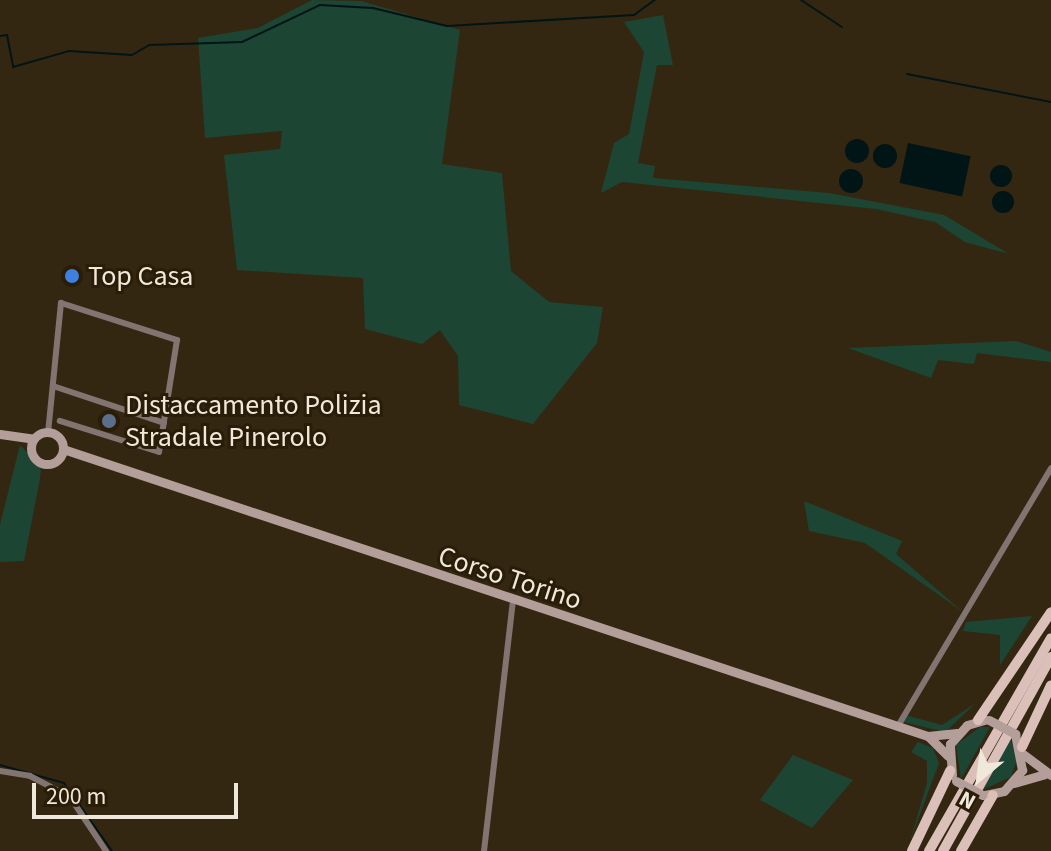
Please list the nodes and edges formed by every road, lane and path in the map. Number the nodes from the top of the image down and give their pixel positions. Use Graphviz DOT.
graph roads {
  1 [pos="53,386"];
  2 [pos="60,421"];
  3 [pos="164,423"];
  4 [pos="48,433"];
  5 [pos="0,434"];
  6 [pos="33,444"];
  7 [pos="63,449"];
  8 [pos="58,459"];
  9 [pos="78,459"];
  10 [pos="1051,468"];
  11 [pos="513,602"];
  12 [pos="1051,612"];
  13 [pos="1051,638"];
  14 [pos="1051,657"];
  15 [pos="1051,685"];
  16 [pos="984,720"];
  17 [pos="898,726"];
  18 [pos="957,733"];
  19 [pos="928,736"];
  20 [pos="1023,750"];
  21 [pos="948,756"];
  22 [pos="0,771"];
  23 [pos="1049,775"];
  24 [pos="953,776"];
  25 [pos="1014,783"];
  26 [pos="987,795"];
  27 [pos="106,851"];
  28 [pos="484,851"];
  29 [pos="912,851"];
  30 [pos="929,851"];
  31 [pos="943,851"];
  32 [pos="961,851"];
  1 -- 3 [label="street"];
  1 -- 3 [label="street"];
  1 -- 4 [label="street"];
  2 -- 3 [label="street"];
  4 -- 6 [label="main road"];
  4 -- 7 [label="main road"];
  5 -- 6 [label="main road"];
  6 -- 8 [label="main road"];
  7 -- 8 [label="main road"];
  7 -- 9 [label="main road"];
  8 -- 9 [label="main road"];
  9 -- 11 [label="main road, Corso Torino"];
  10 -- 17 [label="street"];
  11 -- 17 [label="main road, Corso Torino"];
  11 -- 28 [label="street"];
  12 -- 16 [label="main road"];
  13 -- 30 [label="main road"];
  14 -- 31 [label="main road"];
  15 -- 20 [label="main road"];
  16 -- 18 [label="main road"];
  16 -- 20 [label="main road, bridge"];
  17 -- 19 [label="main road, Corso Torino"];
  18 -- 19 [label="main road"];
  18 -- 21 [label="main road"];
  19 -- 21 [label="main road"];
  20 -- 23 [label="main road"];
  20 -- 25 [label="main road"];
  21 -- 24 [label="main road"];
  22 -- 27 [label="street"];
  23 -- 25 [label="main road"];
  24 -- 26 [label="main road, bridge"];
  24 -- 29 [label="main road"];
  25 -- 26 [label="main road"];
  26 -- 32 [label="main road"];
}
